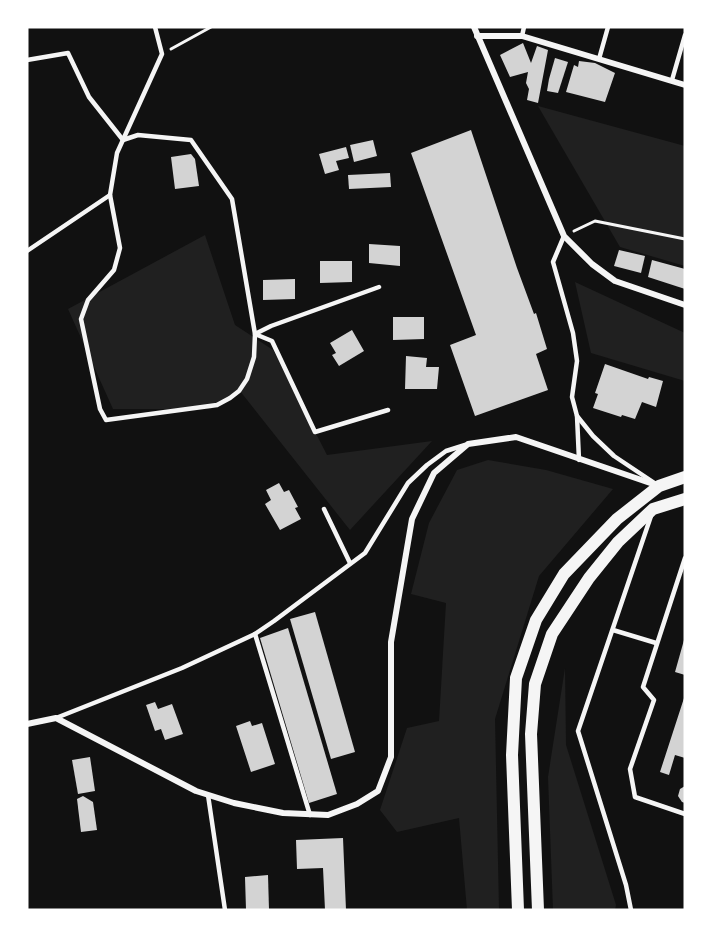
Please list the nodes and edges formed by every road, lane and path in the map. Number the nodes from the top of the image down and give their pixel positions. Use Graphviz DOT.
graph roads {
  1 [pos="155,27"];
  2 [pos="211,27"];
  3 [pos="474,27"];
  4 [pos="524,27"];
  5 [pos="608,27"];
  6 [pos="477,36"];
  7 [pos="522,36"];
  8 [pos="685,36"];
  9 [pos="162,54"];
  10 [pos="599,59"];
  11 [pos="27,60"];
  12 [pos="672,80"];
  13 [pos="685,85"];
  14 [pos="123,140"];
  15 [pos="110,195"];
  16 [pos="564,236"];
  17 [pos="685,239"];
  18 [pos="27,251"];
  19 [pos="379,287"];
  20 [pos="685,305"];
  21 [pos="255,334"];
  22 [pos="388,410"];
  23 [pos="577,416"];
  24 [pos="468,444"];
  25 [pos="579,460"];
  26 [pos="685,477"];
  27 [pos="659,486"];
  28 [pos="685,499"];
  29 [pos="324,509"];
  30 [pos="653,509"];
  31 [pos="685,558"];
  32 [pos="350,564"];
  33 [pos="613,630"];
  34 [pos="255,634"];
  35 [pos="656,643"];
  36 [pos="56,718"];
  37 [pos="27,724"];
  38 [pos="208,795"];
  39 [pos="310,814"];
  40 [pos="685,814"];
  41 [pos="225,910"];
  42 [pos="518,910"];
  43 [pos="537,910"];
  44 [pos="631,910"];
  1 -- 9 [label="lane"];
  2 -- 9 [label="path"];
  3 -- 6 [label="street"];
  4 -- 7 [label="lane"];
  5 -- 10 [label="lane"];
  6 -- 7 [label="street"];
  6 -- 16 [label="street"];
  7 -- 10 [label="street"];
  8 -- 12 [label="lane"];
  9 -- 14 [label="lane"];
  10 -- 12 [label="street"];
  11 -- 14 [label="lane"];
  12 -- 13 [label="street"];
  14 -- 15 [label="lane"];
  14 -- 21 [label="lane"];
  15 -- 18 [label="lane"];
  15 -- 21 [label="lane"];
  16 -- 17 [label="path"];
  16 -- 20 [label="street"];
  16 -- 23 [label="lane"];
  19 -- 21 [label="lane"];
  21 -- 22 [label="lane"];
  23 -- 25 [label="lane"];
  23 -- 27 [label="lane"];
  24 -- 25 [label="street"];
  24 -- 32 [label="lane"];
  24 -- 39 [label="street"];
  25 -- 27 [label="street"];
  26 -- 27 [label="main road"];
  27 -- 30 [label="lane"];
  27 -- 42 [label="main road"];
  28 -- 30 [label="main road"];
  29 -- 32 [label="lane"];
  30 -- 33 [label="lane"];
  30 -- 43 [label="main road"];
  31 -- 35 [label="lane"];
  32 -- 34 [label="lane"];
  33 -- 35 [label="lane"];
  33 -- 44 [label="lane"];
  34 -- 36 [label="lane"];
  34 -- 39 [label="lane"];
  35 -- 40 [label="lane"];
  36 -- 37 [label="street"];
  36 -- 38 [label="street"];
  38 -- 39 [label="street"];
  38 -- 41 [label="lane"];
}
